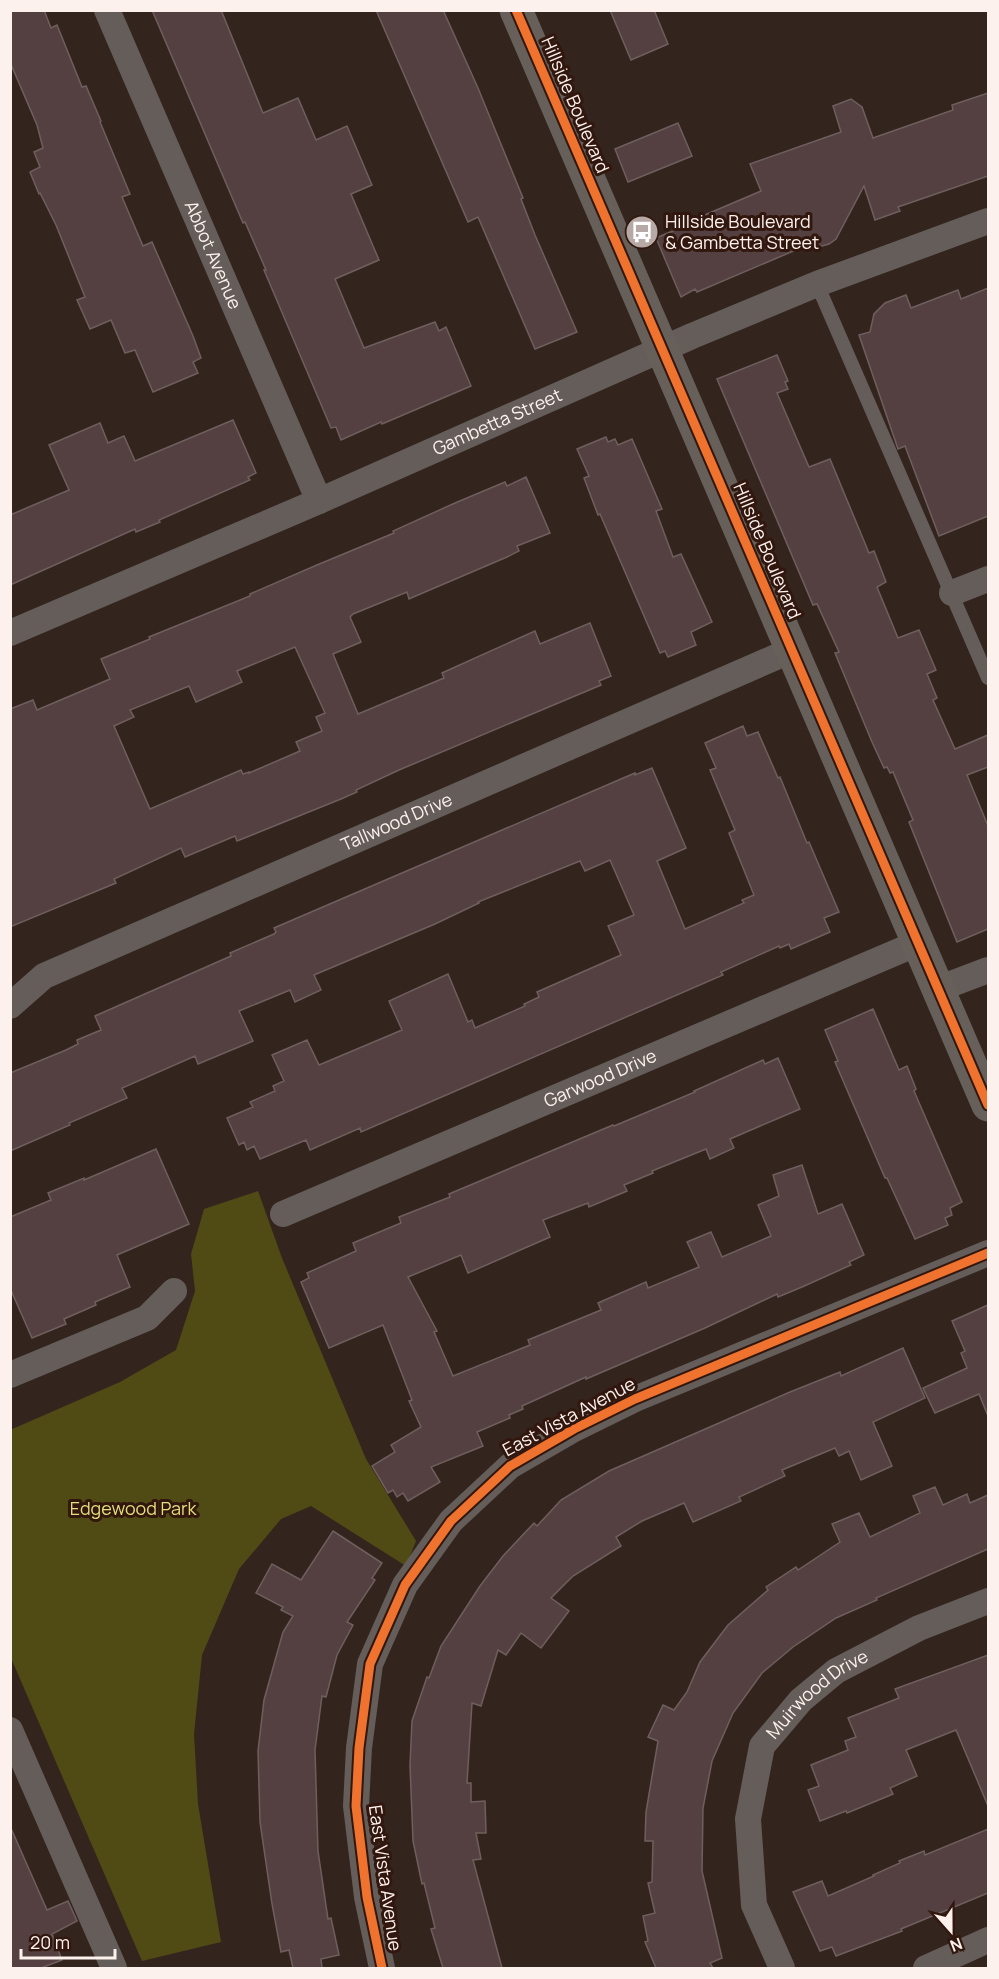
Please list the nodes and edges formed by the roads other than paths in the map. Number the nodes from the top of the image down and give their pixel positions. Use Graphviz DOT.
graph roads {
  1 [pos="107,10"];
  2 [pos="516,10"];
  3 [pos="988,221"];
  4 [pos="817,284"];
  5 [pos="662,348"];
  6 [pos="319,501"];
  7 [pos="988,579"];
  8 [pos="952,593"];
  9 [pos="10,633"];
  10 [pos="792,650"];
  11 [pos="988,678"];
  12 [pos="918,943"];
  13 [pos="988,970"];
  14 [pos="938,989"];
  15 [pos="10,1006"];
  16 [pos="988,1105"];
  17 [pos="284,1214"];
  18 [pos="988,1253"];
  19 [pos="174,1292"];
  20 [pos="10,1375"];
  21 [pos="988,1601"];
  22 [pos="10,1730"];
  23 [pos="988,1940"];
  24 [pos="114,1968"];
  25 [pos="382,1968"];
  26 [pos="782,1968"];
  27 [pos="926,1968"];
  1 -- 6 [label="street, Abbot Avenue"];
  2 -- 5 [label="main road, Hillside Boulevard"];
  3 -- 4 [label="street, Gambetta Street"];
  4 -- 5 [label="street, Gambetta Street"];
  4 -- 8 [label="lane"];
  5 -- 6 [label="street, Gambetta Street"];
  5 -- 10 [label="main road, Hillside Boulevard"];
  6 -- 9 [label="street, Gambetta Street"];
  7 -- 8 [label="street"];
  8 -- 11 [label="lane"];
  10 -- 12 [label="main road, Hillside Boulevard"];
  10 -- 15 [label="street, Tallwood Drive"];
  12 -- 14 [label="main road, Hillside Boulevard"];
  12 -- 17 [label="street, Garwood Drive"];
  13 -- 14 [label="street"];
  14 -- 16 [label="main road, Hillside Boulevard"];
  18 -- 25 [label="street, East Vista Avenue"];
  19 -- 20 [label="street"];
  21 -- 26 [label="street, Muirwood Drive"];
  22 -- 24 [label="street"];
  23 -- 27 [label="street"];
}
